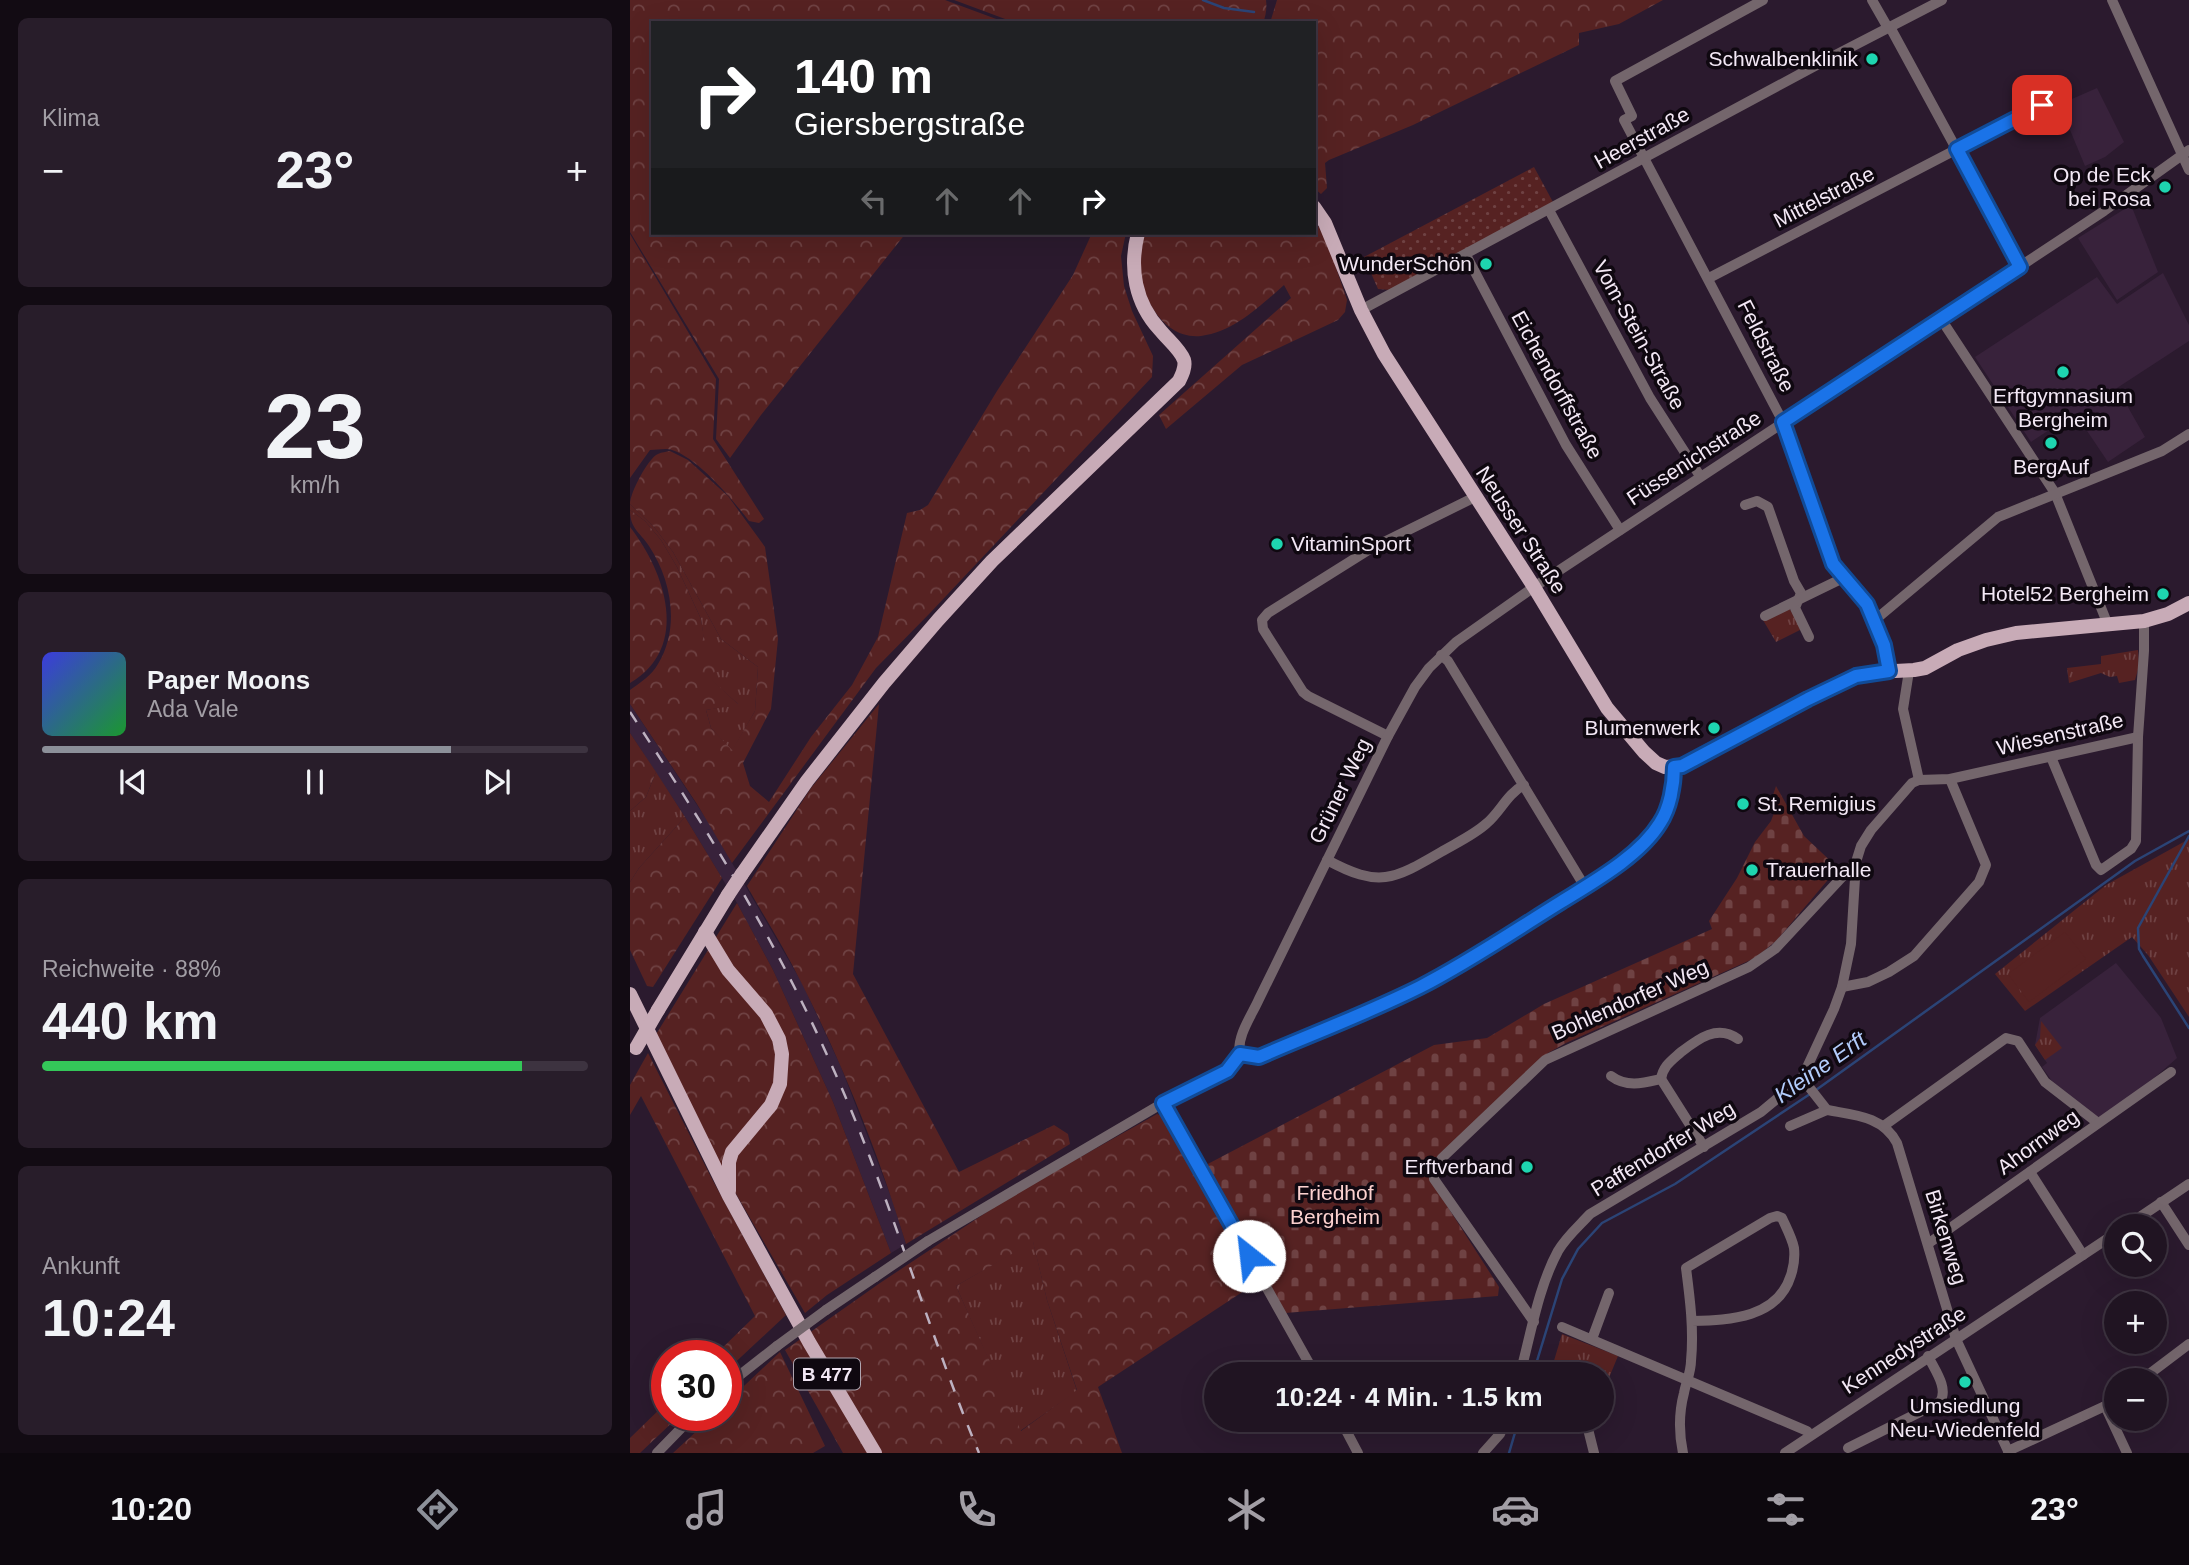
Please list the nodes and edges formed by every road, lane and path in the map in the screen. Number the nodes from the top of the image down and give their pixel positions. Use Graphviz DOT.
graph roads {
  1 [pos="1763,0"];
  2 [pos="1872,0"];
  3 [pos="1942,0"];
  4 [pos="2112,0"];
  5 [pos="1889,28"];
  6 [pos="2042,105"];
  7 [pos="1957,149"];
  8 [pos="2187,154"];
  9 [pos="1643,158"];
  10 [pos="2189,170"];
  11 [pos="1316,210"];
  12 [pos="1549,210"];
  13 [pos="1138,235"];
  14 [pos="1466,255"];
  15 [pos="2020,267"];
  16 [pos="1709,278"];
  17 [pos="1361,310"];
  18 [pos="1941,319"];
  19 [pos="1783,422"];
  20 [pos="2189,434"];
  21 [pos="1700,476"];
  22 [pos="2054,493"];
  23 [pos="1475,497"];
  24 [pos="1745,505"];
  25 [pos="1620,530"];
  26 [pos="1844,576"];
  27 [pos="1534,587"];
  28 [pos="1796,601"];
  29 [pos="2189,603"];
  30 [pos="1765,616"];
  31 [pos="1875,620"];
  32 [pos="2144,621"];
  33 [pos="2108,625"];
  34 [pos="1809,637"];
  35 [pos="1441,655"];
  36 [pos="1889,671"];
  37 [pos="1909,671"];
  38 [pos="1388,736"];
  39 [pos="2138,737"];
  40 [pos="2051,757"];
  41 [pos="1674,767"];
  42 [pos="1950,779"];
  43 [pos="1919,780"];
  44 [pos="1524,785"];
  45 [pos="1327,860"];
  46 [pos="1856,862"];
  47 [pos="1585,887"];
  48 [pos="705,932"];
  49 [pos="1842,986"];
  50 [pos="630,994"];
  51 [pos="1738,1039"];
  52 [pos="632,1053"];
  53 [pos="1240,1054"];
  54 [pos="2171,1072"];
  55 [pos="1611,1076"];
  56 [pos="1661,1079"];
  57 [pos="1805,1081"];
  58 [pos="1163,1103"];
  59 [pos="1824,1106"];
  60 [pos="2098,1123"];
  61 [pos="1885,1125"];
  62 [pos="1790,1126"];
  63 [pos="1704,1147"];
  64 [pos="2030,1172"];
  65 [pos="2189,1184"];
  66 [pos="729,1196"];
  67 [pos="2161,1202"];
  68 [pos="2144,1214"];
  69 [pos="2104,1241"];
  70 [pos="1928,1243"];
  71 [pos="2189,1245"];
  72 [pos="2083,1255"];
  73 [pos="1609,1293"];
  74 [pos="1692,1321"];
  75 [pos="1534,1322"];
  76 [pos="1562,1326"];
  77 [pos="1592,1339"];
  78 [pos="1956,1339"];
  79 [pos="2189,1344"];
  80 [pos="1928,1356"];
  81 [pos="1308,1362"];
  82 [pos="1523,1362"];
  83 [pos="2157,1368"];
  84 [pos="742,1373"];
  85 [pos="1688,1380"];
  86 [pos="2104,1406"];
  87 [pos="678,1431"];
  88 [pos="2117,1431"];
  89 [pos="1347,1432"];
  90 [pos="1501,1432"];
  91 [pos="1589,1432"];
  92 [pos="1810,1435"];
  93 [pos="1847,1448"];
  94 [pos="2008,1452"];
  95 [pos="657,1453"];
  96 [pos="875,1453"];
  97 [pos="1358,1453"];
  98 [pos="1483,1453"];
  99 [pos="1594,1453"];
  100 [pos="1683,1453"];
  101 [pos="1784,1453"];
  102 [pos="2127,1453"];
  1 -- 9 [label="street, Feldstraße"];
  2 -- 5 [label="street"];
  3 -- 5 [label="street, Heerstraße"];
  4 -- 8 [label="street"];
  5 -- 7 [label="street"];
  5 -- 9 [label="street, Heerstraße"];
  6 -- 7 [label="street, Mittelstraße"];
  7 -- 15 [label="street"];
  7 -- 16 [label="street, Mittelstraße"];
  8 -- 10 [label="street"];
  8 -- 15 [label="street, Füssenichstraße"];
  9 -- 12 [label="street, Heerstraße"];
  9 -- 16 [label="street, Feldstraße"];
  11 -- 17 [label="main road, Neusser Straße"];
  12 -- 14 [label="street, Heerstraße"];
  12 -- 21 [label="street, Vom-Stein-Straße"];
  13 -- 48 [label="main road, bridge"];
  14 -- 17 [label="street, Heerstraße"];
  14 -- 25 [label="street, Eichendorffstraße"];
  15 -- 18 [label="street, Füssenichstraße"];
  16 -- 19 [label="street, Feldstraße"];
  17 -- 23 [label="main road, Neusser Straße"];
  18 -- 19 [label="street, Füssenichstraße"];
  18 -- 22 [label="street"];
  19 -- 21 [label="street, Füssenichstraße"];
  19 -- 26 [label="street, Feldstraße"];
  20 -- 22 [label="street"];
  21 -- 25 [label="street, Füssenichstraße"];
  22 -- 31 [label="street"];
  22 -- 33 [label="street"];
  23 -- 27 [label="main road, Neusser Straße"];
  23 -- 38 [label="street"];
  24 -- 28 [label="street"];
  25 -- 27 [label="street, Füssenichstraße"];
  26 -- 28 [label="street"];
  26 -- 31 [label="street, Feldstraße"];
  27 -- 35 [label="street, Grüner Weg"];
  27 -- 41 [label="main road, Neusser Straße"];
  28 -- 30 [label="street"];
  28 -- 34 [label="street"];
  29 -- 32 [label="main road"];
  31 -- 36 [label="street, Feldstraße"];
  32 -- 33 [label="main road"];
  32 -- 39 [label="street, Wiesenstraße"];
  33 -- 37 [label="main road"];
  35 -- 38 [label="street, Grüner Weg"];
  35 -- 44 [label="street"];
  36 -- 37 [label="main road"];
  36 -- 41 [label="main road"];
  37 -- 43 [label="street"];
  38 -- 45 [label="street, Grüner Weg"];
  39 -- 40 [label="street, Wiesenstraße"];
  39 -- 40 [label="street"];
  40 -- 42 [label="street, Wiesenstraße"];
  41 -- 47 [label="street"];
  42 -- 43 [label="street, Wiesenstraße"];
  42 -- 49 [label="street"];
  43 -- 46 [label="street, Paffendorfer Weg"];
  44 -- 45 [label="street"];
  44 -- 47 [label="street"];
  45 -- 53 [label="street, Grüner Weg"];
  46 -- 49 [label="street, Paffendorfer Weg"];
  46 -- 75 [label="street, Bohlendorfer Weg"];
  47 -- 53 [label="street"];
  48 -- 52 [label="main road, bridge"];
  48 -- 66 [label="main road"];
  49 -- 57 [label="street, Paffendorfer Weg"];
  50 -- 66 [label="main road, B 477"];
  51 -- 56 [label="street"];
  53 -- 58 [label="street"];
  54 -- 60 [label="street, Ahornweg"];
  55 -- 56 [label="street"];
  56 -- 63 [label="street"];
  57 -- 59 [label="street"];
  57 -- 63 [label="street, Paffendorfer Weg"];
  58 -- 81 [label="street"];
  58 -- 84 [label="street, bridge"];
  59 -- 61 [label="street"];
  59 -- 62 [label="street"];
  60 -- 61 [label="street"];
  60 -- 64 [label="street, Ahornweg"];
  61 -- 70 [label="street, Birkenweg"];
  63 -- 75 [label="street, Paffendorfer Weg"];
  64 -- 70 [label="street, Ahornweg"];
  64 -- 72 [label="street"];
  65 -- 67 [label="street"];
  66 -- 96 [label="main road, B 477"];
  67 -- 68 [label="street"];
  67 -- 71 [label="street"];
  69 -- 72 [label="street, Kennedystraße"];
  70 -- 78 [label="street, Birkenweg"];
  72 -- 78 [label="street, Kennedystraße"];
  73 -- 77 [label="street"];
  74 -- 74 [label="street"];
  74 -- 85 [label="street"];
  75 -- 82 [label="street, Paffendorfer Weg"];
  76 -- 77 [label="street"];
  77 -- 85 [label="street"];
  78 -- 80 [label="street, Kennedystraße"];
  78 -- 94 [label="street, Birkenweg"];
  79 -- 83 [label="street"];
  80 -- 92 [label="street, Kennedystraße"];
  80 -- 93 [label="street"];
  85 -- 92 [label="street"];
  85 -- 100 [label="street"];
  86 -- 94 [label="street"];
  87 -- 95 [label="street"];
  88 -- 102 [label="street"];
  89 -- 97 [label="street"];
  90 -- 98 [label="street"];
  91 -- 99 [label="street"];
  92 -- 101 [label="street, Kennedystraße"];
}
